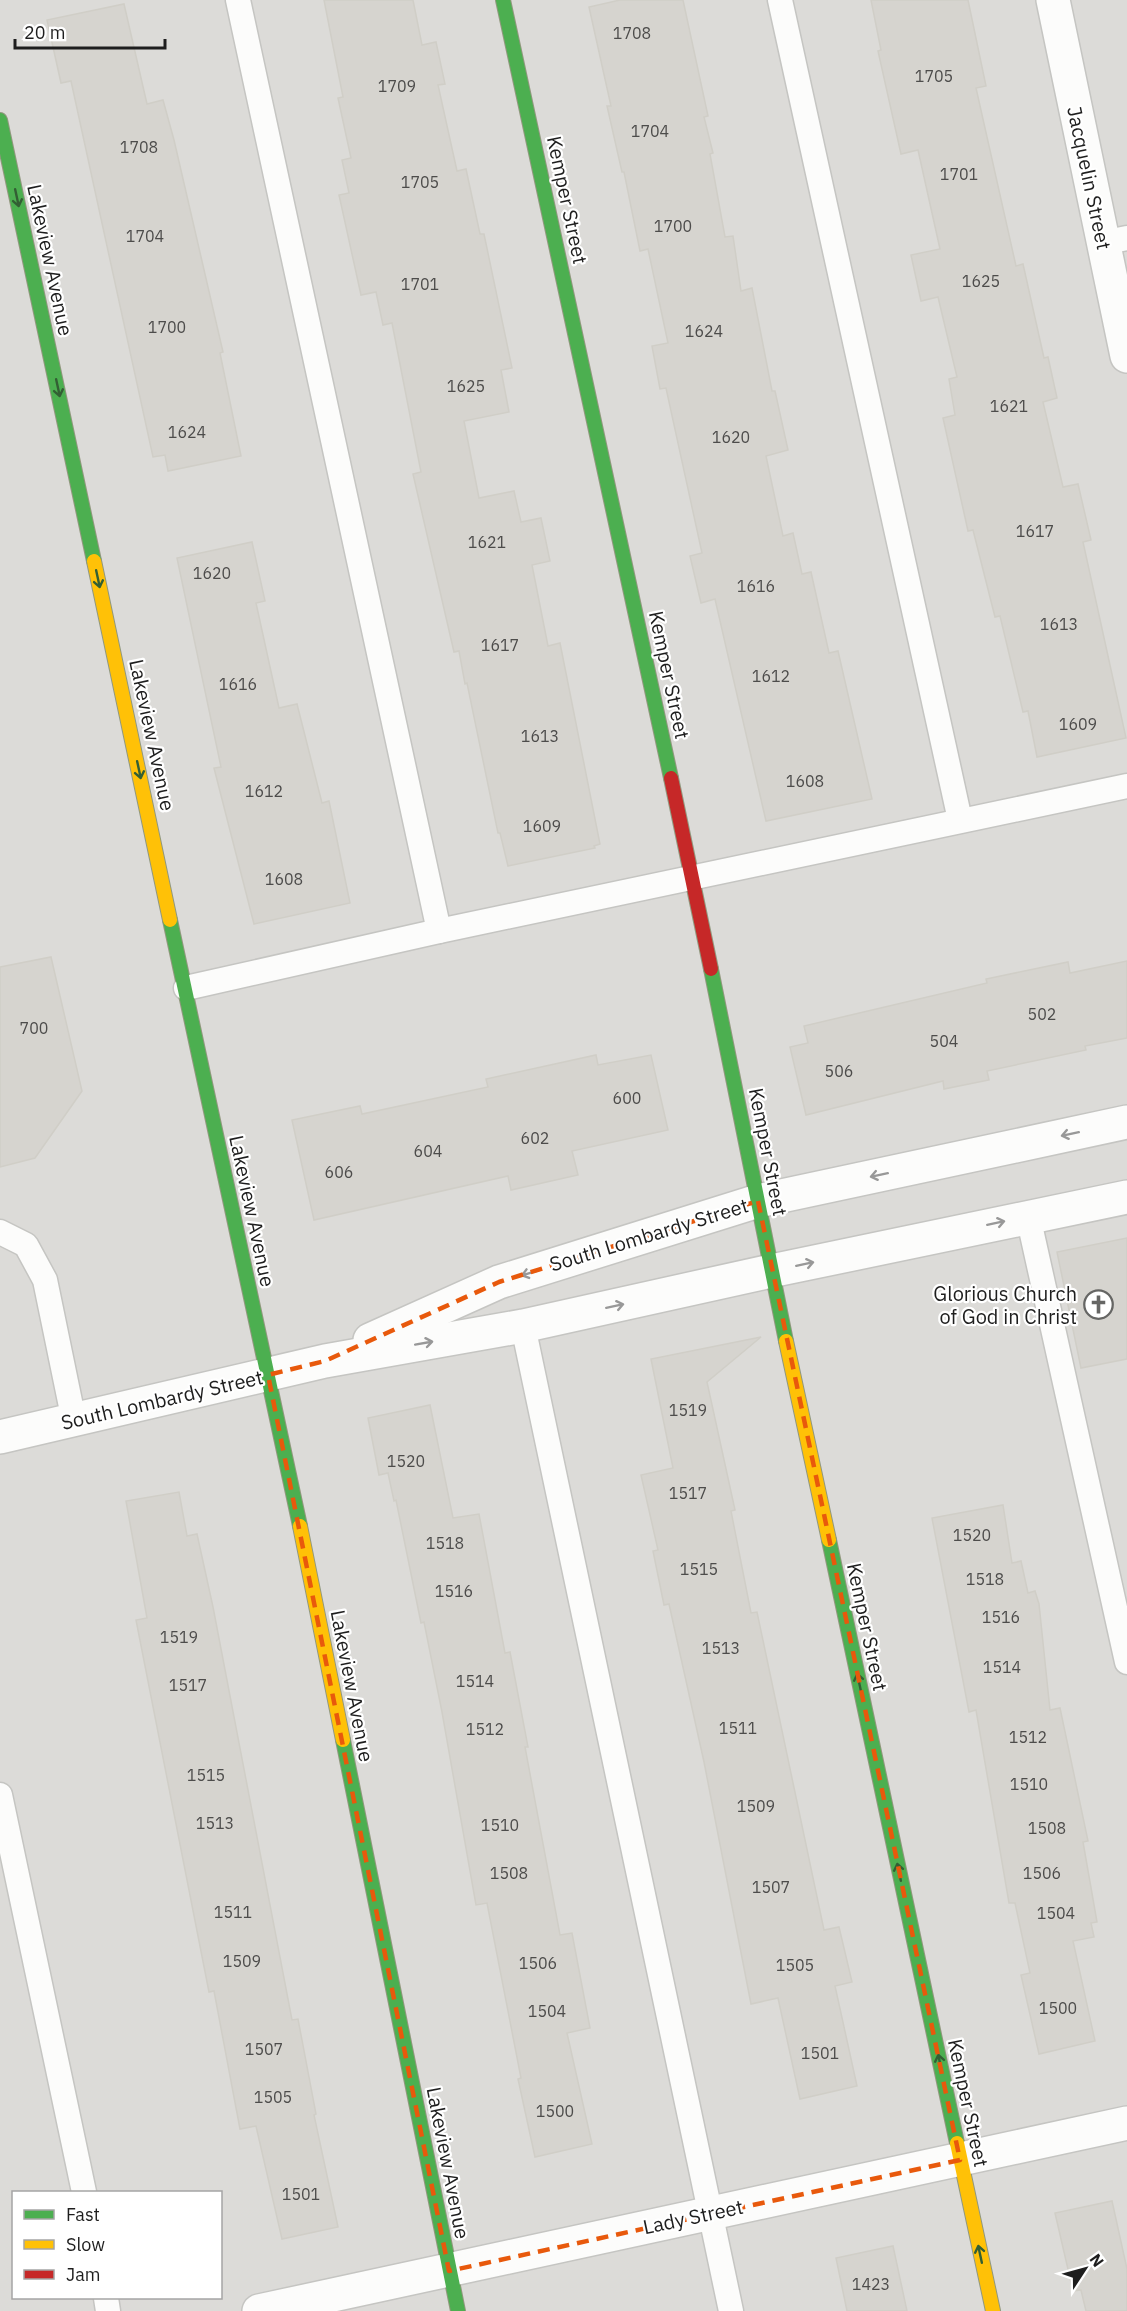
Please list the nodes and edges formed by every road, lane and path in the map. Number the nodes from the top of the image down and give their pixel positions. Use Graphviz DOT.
graph roads {
  1 [pos="238,0"];
  2 [pos="503,0"];
  3 [pos="780,0"];
  4 [pos="1053,0"];
  5 [pos="0,120"];
  6 [pos="1115,241"];
  7 [pos="1127,356"];
  8 [pos="1127,786"];
  9 [pos="960,820"];
  10 [pos="693,878"];
  11 [pos="439,931"];
  12 [pos="186,988"];
  13 [pos="1127,1122"];
  14 [pos="1127,1197"];
  15 [pos="758,1201"];
  16 [pos="1028,1216"];
  17 [pos="0,1232"];
  18 [pos="771,1271"];
  19 [pos="523,1326"];
  20 [pos="325,1361"];
  21 [pos="268,1375"];
  22 [pos="74,1421"];
  23 [pos="0,1437"];
  24 [pos="1127,1662"];
  25 [pos="0,1795"];
  26 [pos="1127,2123"];
  27 [pos="960,2160"];
  28 [pos="84,2191"];
  29 [pos="711,2213"];
  30 [pos="449,2271"];
  31 [pos="259,2311"];
  32 [pos="458,2311"];
  33 [pos="731,2311"];
  34 [pos="993,2311"];
  1 -- 11 [label="lane"];
  2 -- 10 [label="street, Kemper Street"];
  3 -- 9 [label="lane"];
  4 -- 6 [label="street, Jacquelin Street"];
  5 -- 12 [label="street, Lakeview Avenue, one-way"];
  6 -- 7 [label="street, Jacquelin Street"];
  8 -- 9 [label="lane"];
  9 -- 10 [label="lane"];
  10 -- 11 [label="lane"];
  10 -- 15 [label="street, Kemper Street"];
  11 -- 12 [label="lane"];
  12 -- 21 [label="street, Lakeview Avenue"];
  13 -- 15 [label="street, South Lombardy Street, one-way"];
  14 -- 16 [label="street, South Lombardy Street"];
  15 -- 18 [label="street, Kemper Street"];
  15 -- 20 [label="street, South Lombardy Street, one-way"];
  18 -- 16 [label="street, South Lombardy Street, one-way"];
  16 -- 24 [label="lane"];
  17 -- 22 [label="lane"];
  19 -- 18 [label="street, South Lombardy Street, one-way"];
  27 -- 18 [label="street, Kemper Street, one-way"];
  20 -- 19 [label="street, South Lombardy Street, one-way"];
  19 -- 29 [label="lane"];
  20 -- 21 [label="street, South Lombardy Street"];
  21 -- 22 [label="street, South Lombardy Street"];
  21 -- 30 [label="street, Lakeview Avenue"];
  22 -- 23 [label="street, South Lombardy Street"];
  25 -- 28 [label="lane"];
  26 -- 27 [label="street, Lady Street"];
  27 -- 29 [label="street, Lady Street"];
  34 -- 27 [label="street, Kemper Street, one-way"];
  29 -- 30 [label="street, Lady Street"];
  29 -- 33 [label="lane"];
  30 -- 31 [label="street, Lady Street"];
  30 -- 32 [label="street, Lakeview Avenue"];
}
